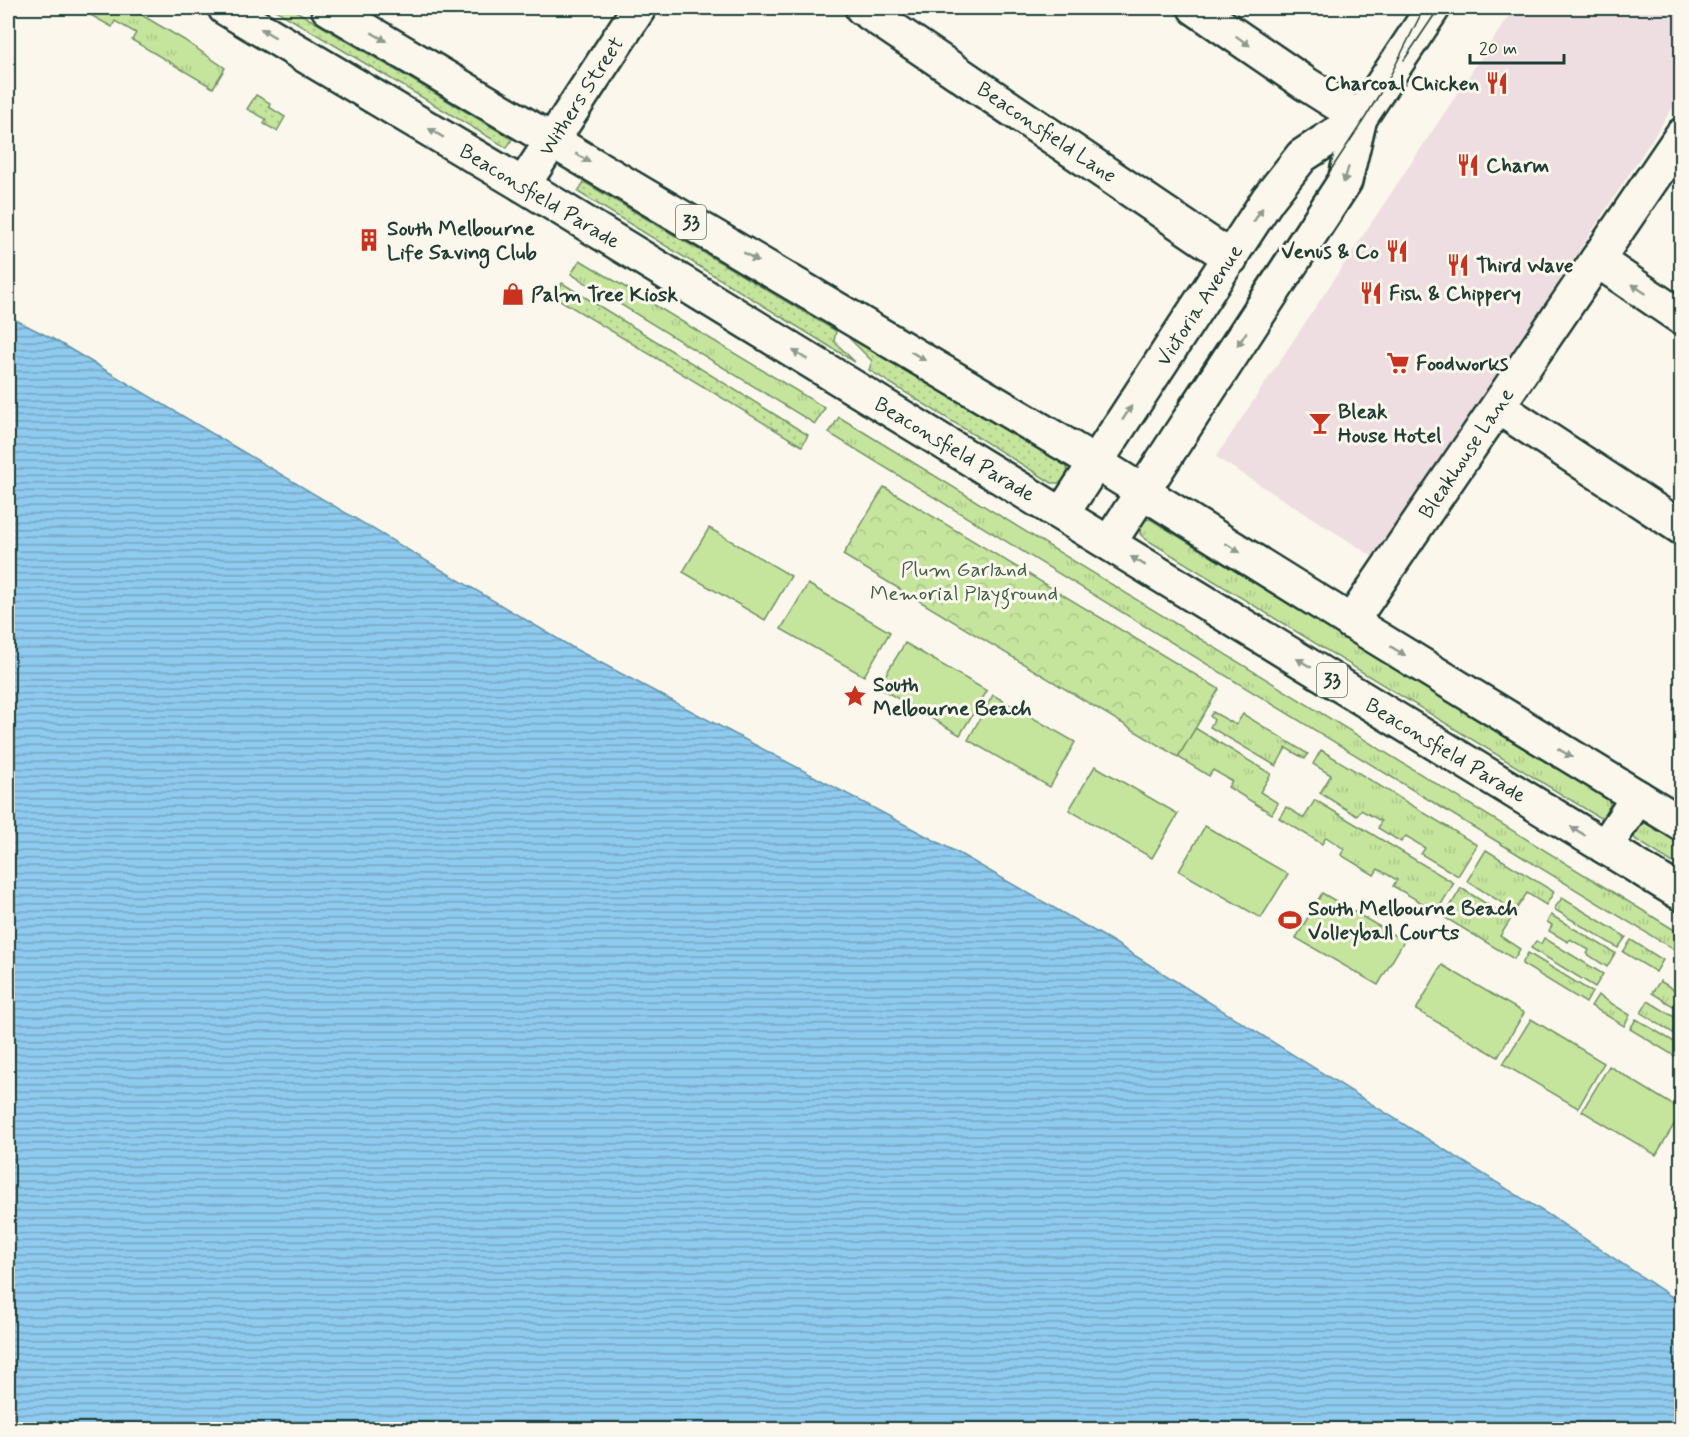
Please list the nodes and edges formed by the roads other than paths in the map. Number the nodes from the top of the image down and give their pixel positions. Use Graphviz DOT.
graph roads {
  1 [pos="225,8"];
  2 [pos="328,8"];
  3 [pos="639,8"];
  4 [pos="862,8"];
  5 [pos="1195,8"];
  6 [pos="1433,8"];
  7 [pos="1360,118"];
  8 [pos="1682,135"];
  9 [pos="552,140"];
  10 [pos="523,185"];
  11 [pos="1231,258"];
  12 [pos="1597,260"];
  13 [pos="1682,318"];
  14 [pos="1498,407"];
  15 [pos="1095,462"];
  16 [pos="1143,492"];
  17 [pos="1062,514"];
  18 [pos="1682,528"];
  19 [pos="1109,543"];
  20 [pos="1351,622"];
  21 [pos="1638,797"];
  22 [pos="1682,824"];
  23 [pos="1605,847"];
  24 [pos="1682,894"];
  10 -- 1 [label="main road, Beaconsfield Parade / 33, one-way"];
  2 -- 9 [label="main road, 33, one-way"];
  3 -- 9 [label="main road, Withers Street"];
  4 -- 11 [label="main road, Beaconsfield Lane"];
  5 -- 7 [label="main road, one-way"];
  6 -- 7 [label="main road, Victoria Avenue"];
  11 -- 7 [label="main road, Victoria Avenue, one-way"];
  7 -- 16 [label="main road, Victoria Avenue, one-way"];
  8 -- 12 [label="main road, Bleakhouse Lane"];
  9 -- 10 [label="main road, Withers Street"];
  9 -- 15 [label="main road, 33, one-way"];
  17 -- 10 [label="main road, Beaconsfield Parade / 33, one-way"];
  15 -- 11 [label="main road, Victoria Avenue, one-way"];
  13 -- 12 [label="main road, one-way"];
  12 -- 14 [label="main road, Bleakhouse Lane"];
  14 -- 18 [label="main road"];
  14 -- 20 [label="main road, Bleakhouse Lane"];
  15 -- 16 [label="main road, 33"];
  15 -- 17 [label="main road, Victoria Avenue"];
  16 -- 19 [label="main road, Victoria Avenue"];
  16 -- 20 [label="main road, 33, one-way"];
  17 -- 19 [label="main road, Beaconsfield Parade / 33"];
  23 -- 19 [label="main road, Beaconsfield Parade / 33, one-way"];
  20 -- 21 [label="main road, 33, one-way"];
  21 -- 22 [label="main road, 33"];
  21 -- 23 [label="main road"];
  23 -- 24 [label="main road, Beaconsfield Parade / 33"];
}
